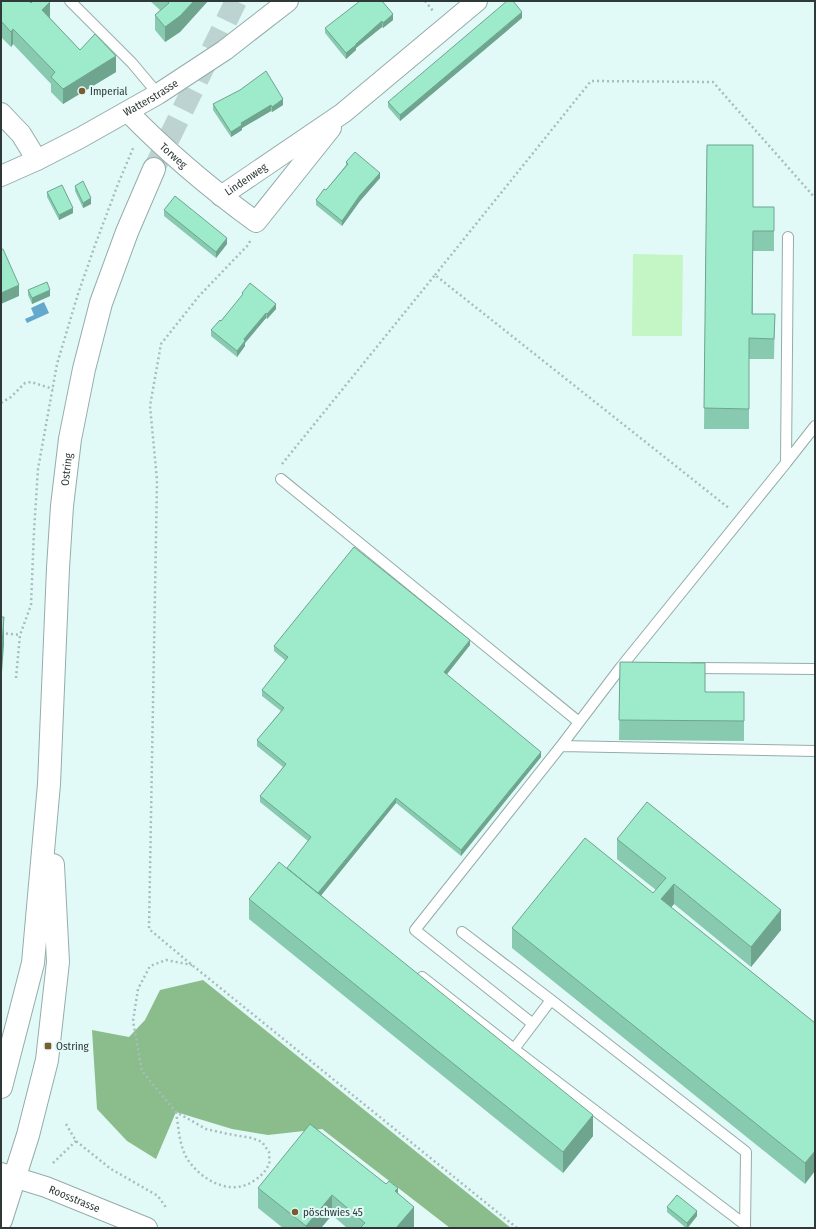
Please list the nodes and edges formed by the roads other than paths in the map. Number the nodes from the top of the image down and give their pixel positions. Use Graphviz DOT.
graph roads {
  1 [pos="70,1"];
  2 [pos="288,1"];
  3 [pos="477,1"];
  4 [pos="158,94"];
  5 [pos="128,112"];
  6 [pos="1,113"];
  7 [pos="343,113"];
  8 [pos="37,160"];
  9 [pos="154,169"];
  10 [pos="1,176"];
  11 [pos="221,196"];
  12 [pos="788,236"];
  13 [pos="815,426"];
  14 [pos="804,440"];
  15 [pos="815,440"];
  16 [pos="786,463"];
  17 [pos="281,479"];
  18 [pos="621,667"];
  19 [pos="636,667"];
  20 [pos="683,668"];
  21 [pos="815,670"];
  22 [pos="579,722"];
  23 [pos="561,746"];
  24 [pos="815,751"];
  25 [pos="49,784"];
  26 [pos="462,932"];
  27 [pos="422,977"];
  28 [pos="551,1000"];
  29 [pos="533,1024"];
  30 [pos="514,1049"];
  31 [pos="1,1087"];
  32 [pos="7,1176"];
  33 [pos="1,1220"];
  34 [pos="745,1226"];
  35 [pos="147,1228"];
  1 -- 4 [label="lane"];
  2 -- 4 [label="street, Watterstrasse"];
  3 -- 7 [label="street, Lindenweg"];
  4 -- 5 [label="street, Watterstrasse"];
  5 -- 8 [label="street, Watterstrasse"];
  5 -- 11 [label="street, Torweg"];
  6 -- 8 [label="street"];
  7 -- 11 [label="street, Lindenweg"];
  7 -- 11 [label="street, Lindenweg"];
  8 -- 10 [label="street, Watterstrasse"];
  9 -- 25 [label="main road, Ostring"];
  12 -- 16 [label="lane"];
  13 -- 14 [label="lane"];
  14 -- 15 [label="lane"];
  14 -- 16 [label="lane"];
  16 -- 18 [label="lane"];
  17 -- 22 [label="lane"];
  18 -- 19 [label="lane"];
  18 -- 22 [label="lane"];
  20 -- 21 [label="lane"];
  22 -- 23 [label="lane"];
  23 -- 24 [label="lane"];
  23 -- 29 [label="lane"];
  25 -- 31 [label="main road, Ostring"];
  25 -- 32 [label="main road, Ostring"];
  26 -- 28 [label="lane"];
  27 -- 30 [label="lane"];
  28 -- 29 [label="lane"];
  28 -- 34 [label="lane"];
  29 -- 30 [label="lane"];
  30 -- 34 [label="lane"];
  32 -- 33 [label="main road, Ostring"];
  32 -- 35 [label="street, Roosstrasse"];
}
